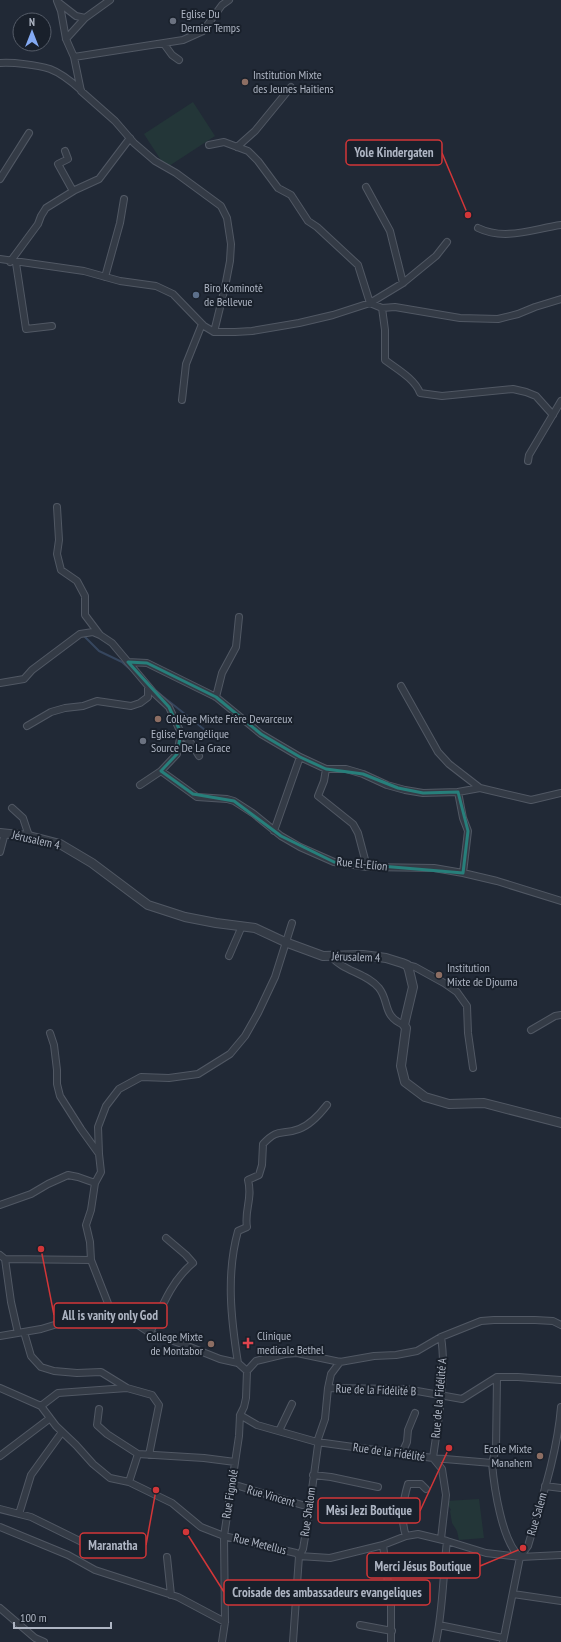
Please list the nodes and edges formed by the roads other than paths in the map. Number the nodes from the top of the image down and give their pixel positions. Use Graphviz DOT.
graph roads {
  1 [pos="56,0"];
  2 [pos="110,0"];
  3 [pos="229,0"];
  4 [pos="85,18"];
  5 [pos="66,39"];
  6 [pos="164,44"];
  7 [pos="74,57"];
  8 [pos="179,60"];
  9 [pos="0,63"];
  10 [pos="291,87"];
  11 [pos="81,91"];
  12 [pos="29,133"];
  13 [pos="130,138"];
  14 [pos="209,145"];
  15 [pos="237,148"];
  16 [pos="65,151"];
  17 [pos="0,179"];
  18 [pos="366,186"];
  19 [pos="73,191"];
  20 [pos="124,199"];
  21 [pos="561,225"];
  22 [pos="478,228"];
  23 [pos="447,242"];
  24 [pos="0,259"];
  25 [pos="13,262"];
  26 [pos="105,277"];
  27 [pos="403,283"];
  28 [pos="561,300"];
  29 [pos="370,303"];
  30 [pos="382,308"];
  31 [pos="202,324"];
  32 [pos="52,326"];
  33 [pos="214,332"];
  34 [pos="182,400"];
  35 [pos="561,400"];
  36 [pos="553,415"];
  37 [pos="528,461"];
  38 [pos="57,507"];
  39 [pos="239,617"];
  40 [pos="100,635"];
  41 [pos="128,662"];
  42 [pos="0,684"];
  43 [pos="148,686"];
  44 [pos="402,686"];
  45 [pos="216,697"];
  46 [pos="27,726"];
  47 [pos="181,733"];
  48 [pos="199,756"];
  49 [pos="300,757"];
  50 [pos="326,769"];
  51 [pos="161,771"];
  52 [pos="140,785"];
  53 [pos="480,788"];
  54 [pos="458,792"];
  55 [pos="561,793"];
  56 [pos="12,808"];
  57 [pos="274,831"];
  58 [pos="2,833"];
  59 [pos="29,836"];
  60 [pos="0,852"];
  61 [pos="366,867"];
  62 [pos="464,873"];
  63 [pos="561,900"];
  64 [pos="292,924"];
  65 [pos="242,926"];
  66 [pos="285,942"];
  67 [pos="229,956"];
  68 [pos="331,956"];
  69 [pos="407,965"];
  70 [pos="561,1015"];
  71 [pos="404,1024"];
  72 [pos="531,1030"];
  73 [pos="50,1032"];
  74 [pos="473,1068"];
  75 [pos="327,1105"];
  76 [pos="561,1123"];
  77 [pos="99,1154"];
  78 [pos="95,1183"];
  79 [pos="0,1204"];
  80 [pos="166,1238"];
  81 [pos="2,1257"];
  82 [pos="91,1260"];
  83 [pos="109,1306"];
  84 [pos="561,1325"];
  85 [pos="21,1333"];
  86 [pos="150,1333"];
  87 [pos="0,1336"];
  88 [pos="441,1337"];
  89 [pos="340,1362"];
  90 [pos="238,1363"];
  91 [pos="247,1371"];
  92 [pos="497,1377"];
  93 [pos="561,1380"];
  94 [pos="126,1388"];
  95 [pos="328,1388"];
  96 [pos="0,1389"];
  97 [pos="441,1396"];
  98 [pos="292,1404"];
  99 [pos="41,1406"];
  100 [pos="561,1407"];
  101 [pos="99,1409"];
  102 [pos="416,1413"];
  103 [pos="240,1415"];
  104 [pos="49,1419"];
  105 [pos="279,1431"];
  106 [pos="62,1432"];
  107 [pos="317,1442"];
  108 [pos="402,1453"];
  109 [pos="138,1454"];
  110 [pos="148,1455"];
  111 [pos="0,1456"];
  112 [pos="433,1458"];
  113 [pos="236,1462"];
  114 [pos="492,1463"];
  115 [pos="314,1475"];
  116 [pos="129,1482"];
  117 [pos="232,1484"];
  118 [pos="545,1486"];
  119 [pos="378,1487"];
  120 [pos="561,1488"];
  121 [pos="426,1489"];
  122 [pos="310,1507"];
  123 [pos="0,1509"];
  124 [pos="19,1514"];
  125 [pos="0,1527"];
  126 [pos="224,1536"];
  127 [pos="406,1536"];
  128 [pos="444,1540"];
  129 [pos="383,1545"];
  130 [pos="94,1548"];
  131 [pos="561,1555"];
  132 [pos="299,1556"];
  133 [pos="167,1557"];
  134 [pos="520,1557"];
  135 [pos="513,1594"];
  136 [pos="171,1595"];
  137 [pos="561,1601"];
  138 [pos="0,1608"];
  139 [pos="226,1622"];
  140 [pos="360,1625"];
  141 [pos="439,1625"];
  142 [pos="392,1631"];
  143 [pos="503,1640"];
  144 [pos="44,1642"];
  145 [pos="222,1642"];
  146 [pos="293,1642"];
  147 [pos="391,1642"];
  148 [pos="436,1642"];
  1 -- 4 [label="street"];
  1 -- 5 [label="street"];
  2 -- 4 [label="street"];
  3 -- 6 [label="street"];
  4 -- 5 [label="street"];
  5 -- 7 [label="street"];
  6 -- 7 [label="street"];
  6 -- 8 [label="street"];
  7 -- 11 [label="street"];
  9 -- 11 [label="street"];
  10 -- 15 [label="street"];
  11 -- 13 [label="street"];
  12 -- 17 [label="street"];
  13 -- 19 [label="street"];
  13 -- 33 [label="street"];
  14 -- 15 [label="street"];
  15 -- 29 [label="street"];
  16 -- 19 [label="street"];
  18 -- 27 [label="street"];
  19 -- 25 [label="street"];
  20 -- 26 [label="street"];
  21 -- 22 [label="street"];
  23 -- 27 [label="street"];
  24 -- 25 [label="street"];
  25 -- 26 [label="street"];
  25 -- 32 [label="street"];
  26 -- 31 [label="street"];
  27 -- 29 [label="street"];
  28 -- 30 [label="street"];
  29 -- 30 [label="street"];
  29 -- 33 [label="street"];
  30 -- 36 [label="street"];
  31 -- 33 [label="street"];
  31 -- 34 [label="street"];
  35 -- 36 [label="street"];
  36 -- 37 [label="street"];
  38 -- 40 [label="street"];
  39 -- 45 [label="street"];
  40 -- 41 [label="street"];
  40 -- 42 [label="street"];
  41 -- 43 [label="street"];
  41 -- 45 [label="street"];
  43 -- 46 [label="street"];
  43 -- 47 [label="street"];
  44 -- 53 [label="street"];
  45 -- 49 [label="street"];
  47 -- 48 [label="street"];
  47 -- 51 [label="street"];
  49 -- 50 [label="street"];
  49 -- 57 [label="street"];
  50 -- 54 [label="street"];
  50 -- 61 [label="street"];
  51 -- 52 [label="street"];
  51 -- 57 [label="street, Rue El-Elion"];
  53 -- 54 [label="street"];
  53 -- 55 [label="street"];
  54 -- 62 [label="street"];
  56 -- 59 [label="street"];
  57 -- 61 [label="street, Rue El-Elion"];
  58 -- 59 [label="street, Jérusalem 4"];
  58 -- 60 [label="street"];
  59 -- 65 [label="street, Jérusalem 4"];
  61 -- 62 [label="street, Rue El-Elion"];
  62 -- 63 [label="street, Rue El-Elion"];
  64 -- 66 [label="street"];
  65 -- 66 [label="street, Jérusalem 4"];
  65 -- 67 [label="street"];
  66 -- 68 [label="street, Jérusalem 4"];
  66 -- 77 [label="street"];
  68 -- 69 [label="street, Jérusalem 4"];
  68 -- 71 [label="street"];
  69 -- 71 [label="street"];
  69 -- 74 [label="street"];
  70 -- 72 [label="street"];
  71 -- 76 [label="street"];
  73 -- 77 [label="street"];
  75 -- 90 [label="street"];
  77 -- 78 [label="street"];
  78 -- 79 [label="street"];
  78 -- 82 [label="street"];
  80 -- 86 [label="street"];
  81 -- 82 [label="street"];
  81 -- 85 [label="street"];
  82 -- 83 [label="street"];
  83 -- 85 [label="street"];
  83 -- 86 [label="street"];
  84 -- 88 [label="street"];
  85 -- 87 [label="street"];
  85 -- 94 [label="street"];
  86 -- 90 [label="street"];
  88 -- 89 [label="street"];
  88 -- 97 [label="street, Rue de la Fidélité A"];
  89 -- 91 [label="street"];
  89 -- 95 [label="street, Rue Shalom"];
  90 -- 91 [label="street"];
  91 -- 103 [label="street, Rue Fignolé"];
  92 -- 93 [label="street"];
  92 -- 97 [label="street, Rue de la Fidélité B"];
  92 -- 114 [label="street"];
  94 -- 99 [label="street"];
  94 -- 110 [label="street"];
  95 -- 97 [label="street, Rue de la Fidélité B"];
  95 -- 107 [label="street, Rue Shalom"];
  96 -- 99 [label="street"];
  97 -- 112 [label="street, Rue de la Fidélité A"];
  98 -- 105 [label="street"];
  99 -- 104 [label="street, Rue Metellus"];
  100 -- 118 [label="street, Rue Salem"];
  101 -- 109 [label="street"];
  102 -- 108 [label="street"];
  103 -- 105 [label="street, Rue de la Fidélité"];
  103 -- 113 [label="street, Rue Fignolé"];
  104 -- 106 [label="street, Rue Metellus"];
  104 -- 111 [label="street"];
  105 -- 107 [label="street, Rue de la Fidélité"];
  106 -- 116 [label="street, Rue Metellus"];
  106 -- 124 [label="street"];
  107 -- 108 [label="street, Rue de la Fidélité"];
  107 -- 115 [label="street, Rue Shalom"];
  108 -- 112 [label="street, Rue de la Fidélité"];
  109 -- 110 [label="street"];
  109 -- 116 [label="street"];
  110 -- 113 [label="street"];
  112 -- 114 [label="street, Rue de la Fidélité"];
  112 -- 128 [label="street"];
  113 -- 117 [label="street, Rue Fignolé"];
  114 -- 134 [label="street"];
  115 -- 119 [label="street"];
  115 -- 122 [label="street, Rue Shalom"];
  116 -- 126 [label="street, Rue Metellus"];
  117 -- 122 [label="street, Rue Vincent"];
  117 -- 126 [label="street, Rue Fignolé"];
  118 -- 120 [label="street"];
  118 -- 134 [label="street, Rue Salem"];
  121 -- 127 [label="street"];
  122 -- 132 [label="street, Rue Shalom"];
  123 -- 124 [label="street"];
  124 -- 130 [label="street"];
  125 -- 136 [label="street"];
  126 -- 132 [label="street, Rue Metellus"];
  126 -- 139 [label="street, Rue Fignolé"];
  127 -- 128 [label="street, Rue Metellus"];
  127 -- 129 [label="street, Rue Metellus"];
  128 -- 134 [label="street, Rue Metellus"];
  128 -- 141 [label="street"];
  129 -- 132 [label="street, Rue Metellus"];
  129 -- 142 [label="street"];
  131 -- 134 [label="street, Rue Metellus"];
  132 -- 146 [label="street, Rue Shalom"];
  133 -- 136 [label="street"];
  134 -- 135 [label="street, Rue Salem"];
  135 -- 137 [label="street"];
  135 -- 143 [label="street, Rue Salem"];
  136 -- 139 [label="street"];
  138 -- 144 [label="street"];
  139 -- 145 [label="street, Rue Fignolé"];
  140 -- 142 [label="street"];
  141 -- 143 [label="street"];
  141 -- 148 [label="street"];
  142 -- 147 [label="street"];
}
